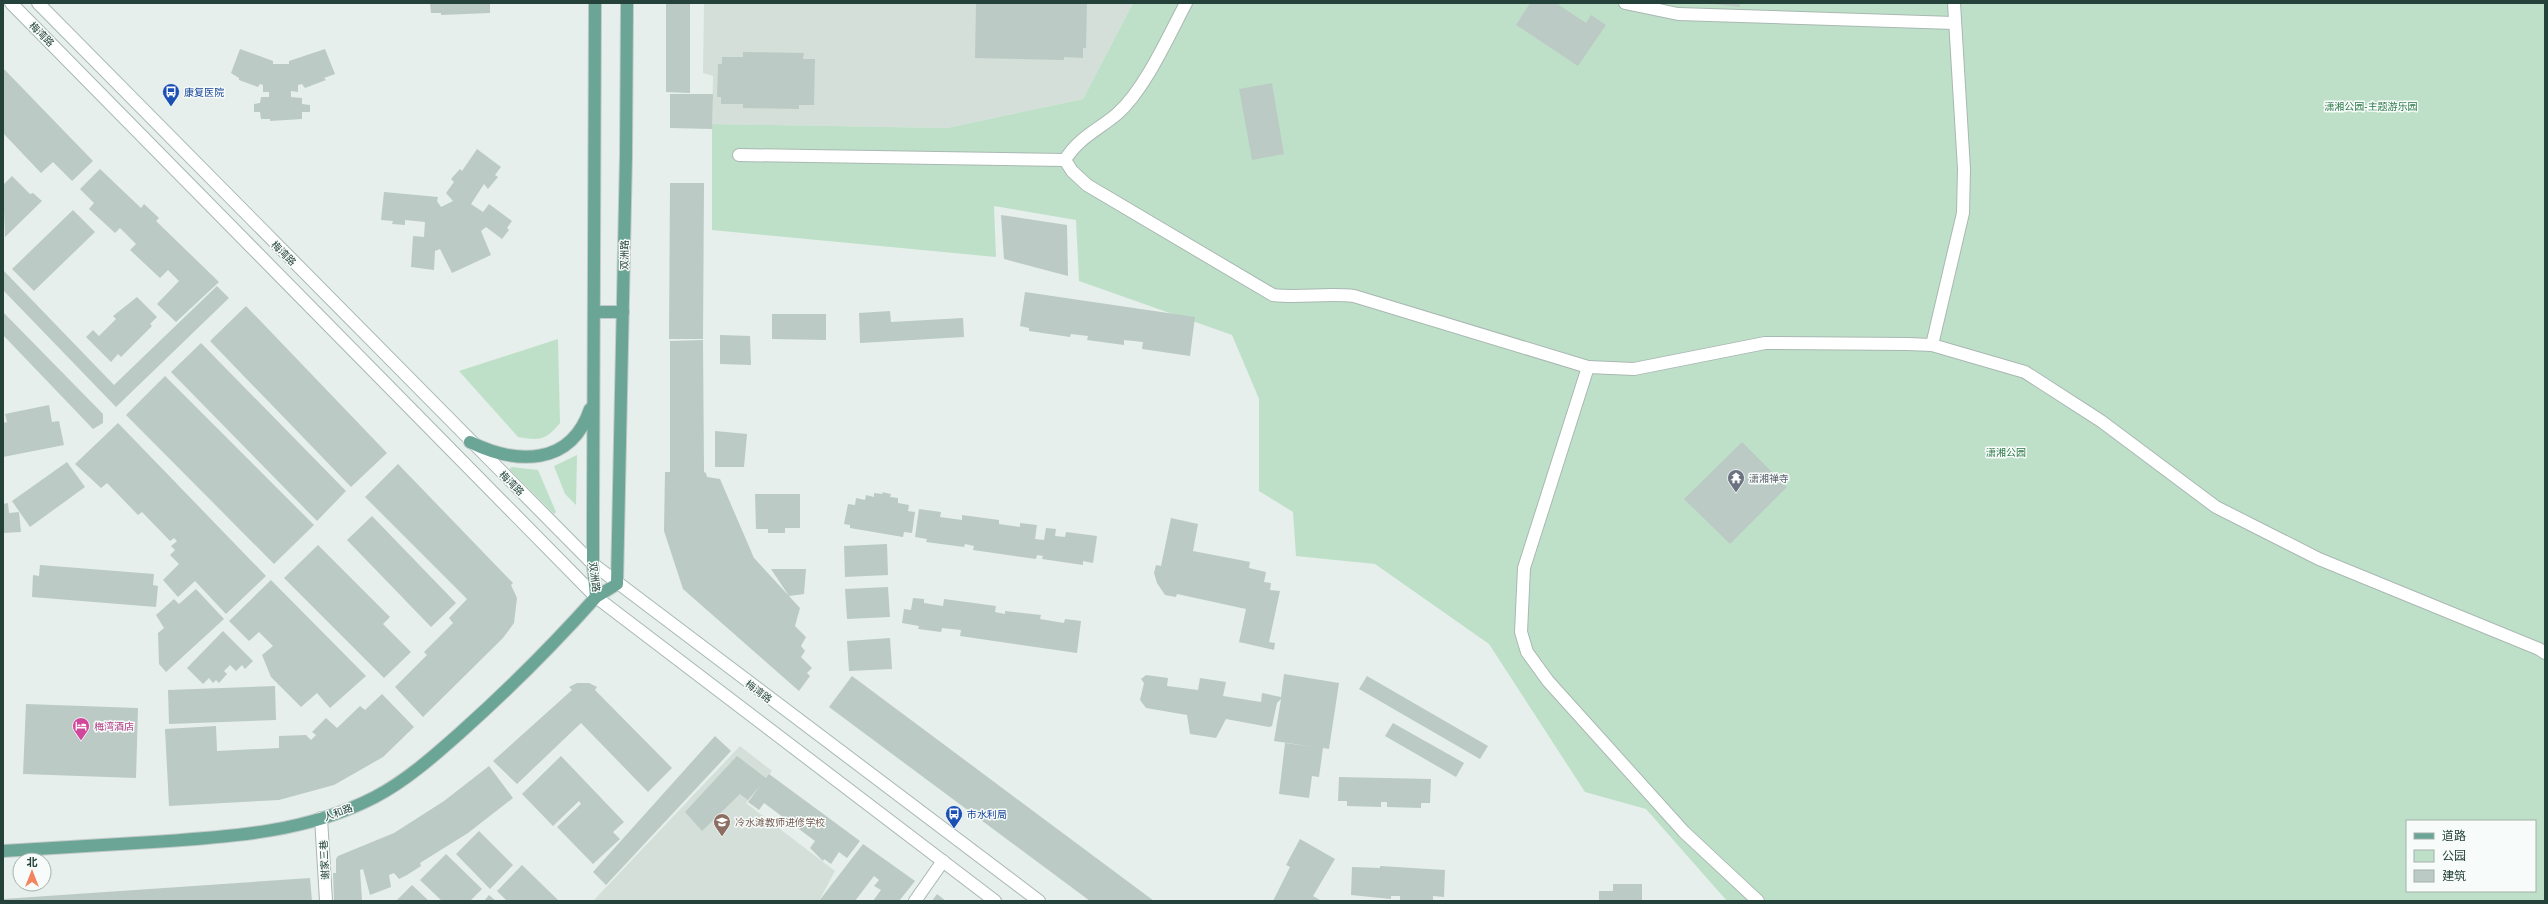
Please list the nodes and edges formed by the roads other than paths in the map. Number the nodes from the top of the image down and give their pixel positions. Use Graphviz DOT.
graph roads {
  1 [pos="11,3"];
  2 [pos="38,3"];
  3 [pos="595,3"];
  4 [pos="627,3"];
  5 [pos="1186,3"];
  6 [pos="1625,3"];
  7 [pos="1954,3"];
  8 [pos="1954,23"];
  9 [pos="739,155"];
  10 [pos="1065,160"];
  11 [pos="594,312"];
  12 [pos="623,312"];
  13 [pos="1932,346"];
  14 [pos="1588,367"];
  15 [pos="593,400"];
  16 [pos="470,442"];
  17 [pos="593,564"];
  18 [pos="617,584"];
  19 [pos="596,597"];
  20 [pos="2545,653"];
  21 [pos="322,818"];
  22 [pos="3,851"];
  23 [pos="943,861"];
  24 [pos="326,901"];
  25 [pos="915,901"];
  26 [pos="995,901"];
  27 [pos="1040,901"];
  28 [pos="1758,901"];
  1 -- 19 [label="street, 梅湾路"];
  2 -- 16 [label="street, 梅湾路"];
  3 -- 11 [label="main road, 双洲路"];
  4 -- 12 [label="main road, 双洲路"];
  5 -- 10 [label="street"];
  6 -- 8 [label="street"];
  7 -- 8 [label="street"];
  8 -- 13 [label="street"];
  9 -- 10 [label="street"];
  10 -- 14 [label="street"];
  11 -- 12 [label="main road"];
  11 -- 15 [label="main road, 双洲路"];
  12 -- 18 [label="main road, 双洲路"];
  13 -- 14 [label="street"];
  13 -- 20 [label="street"];
  14 -- 28 [label="street"];
  15 -- 16 [label="main road"];
  15 -- 17 [label="main road, 双洲路"];
  16 -- 17 [label="street, 梅湾路"];
  17 -- 18 [label="street, 梅湾路"];
  17 -- 19 [label="main road, 双洲路"];
  18 -- 19 [label="main road, 双洲路"];
  18 -- 27 [label="street, 梅湾路"];
  19 -- 21 [label="main road, 人和路"];
  19 -- 23 [label="street, 梅湾路"];
  21 -- 22 [label="main road, 人和路"];
  21 -- 24 [label="street, 谢家三巷"];
  23 -- 25 [label="street"];
  23 -- 26 [label="street, 梅湾路"];
}
